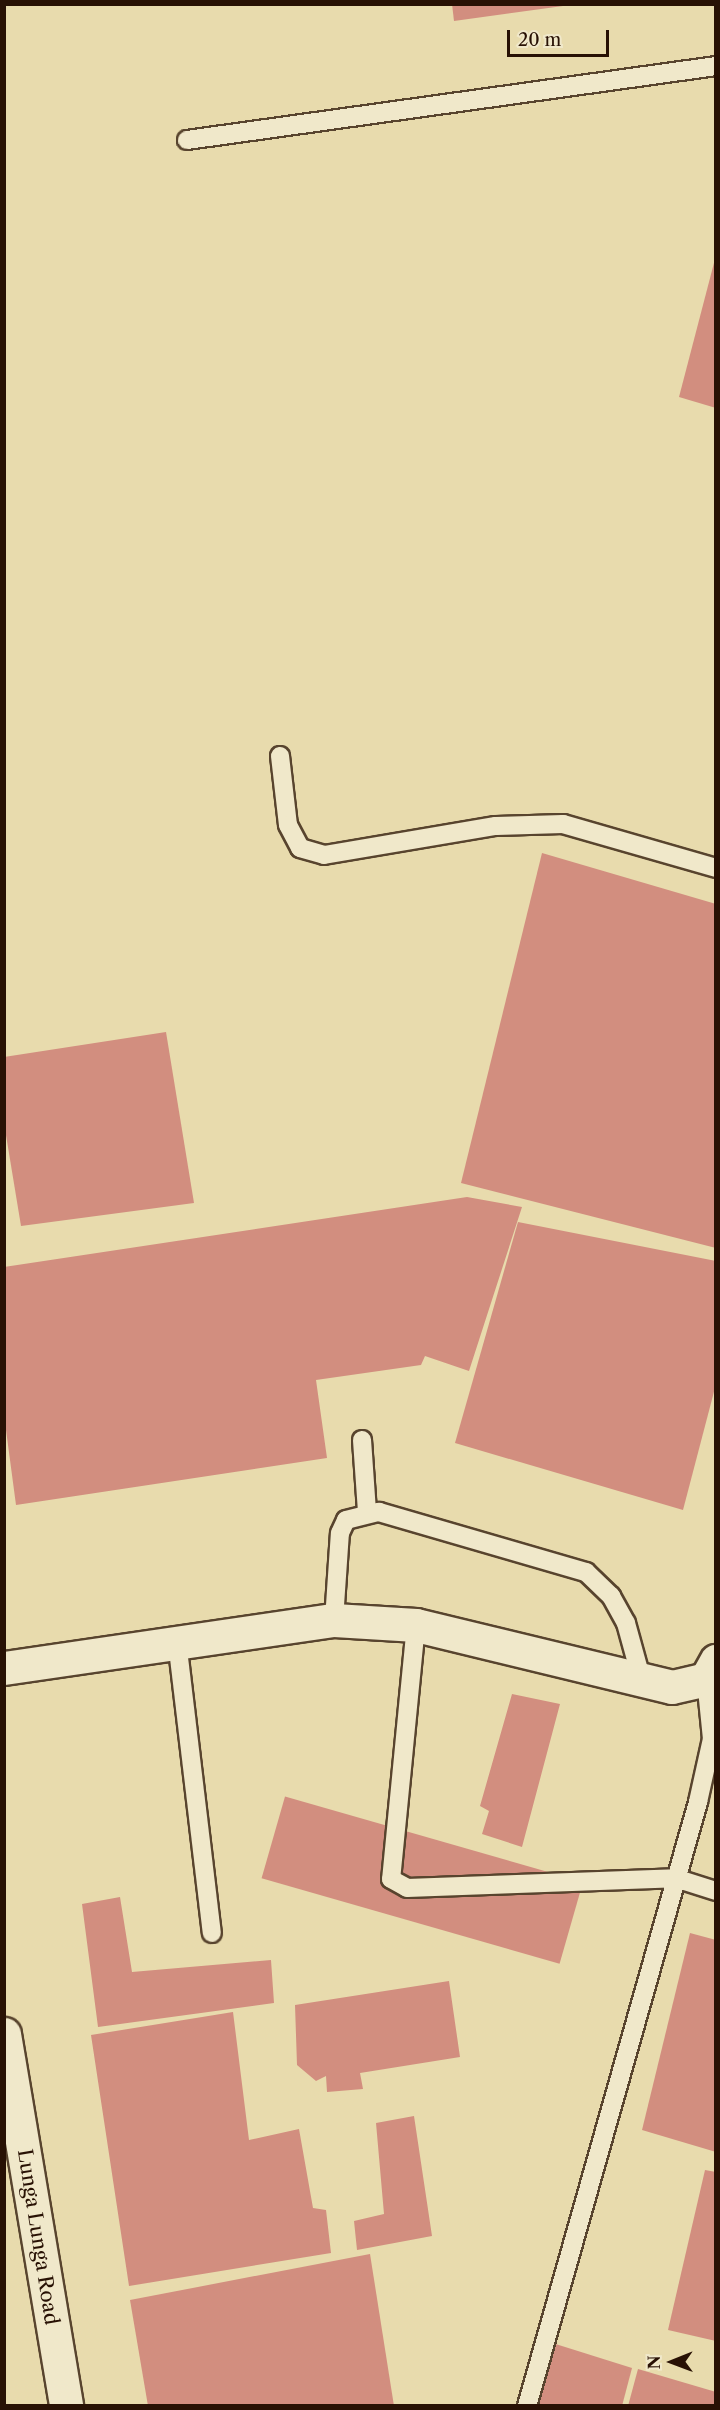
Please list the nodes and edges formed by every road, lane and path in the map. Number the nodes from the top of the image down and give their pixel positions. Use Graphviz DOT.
graph roads {
  1 [pos="716,66"];
  2 [pos="187,140"];
  3 [pos="280,756"];
  4 [pos="716,868"];
  5 [pos="362,1440"];
  6 [pos="367,1512"];
  7 [pos="334,1620"];
  8 [pos="416,1624"];
  9 [pos="177,1641"];
  10 [pos="4,1668"];
  11 [pos="711,1670"];
  12 [pos="642,1681"];
  13 [pos="675,1878"];
  14 [pos="716,1891"];
  15 [pos="212,1933"];
  16 [pos="4,2034"];
  17 [pos="66,2406"];
  18 [pos="527,2406"];
  1 -- 2 [label="lane"];
  3 -- 4 [label="lane"];
  5 -- 6 [label="lane"];
  6 -- 7 [label="lane"];
  6 -- 12 [label="lane"];
  7 -- 8 [label="street"];
  7 -- 9 [label="street"];
  8 -- 12 [label="street"];
  8 -- 13 [label="lane"];
  9 -- 10 [label="street"];
  9 -- 15 [label="lane"];
  11 -- 12 [label="street"];
  11 -- 13 [label="lane"];
  13 -- 14 [label="lane"];
  13 -- 18 [label="lane"];
  16 -- 17 [label="street, Lunga Lunga Road"];
}
